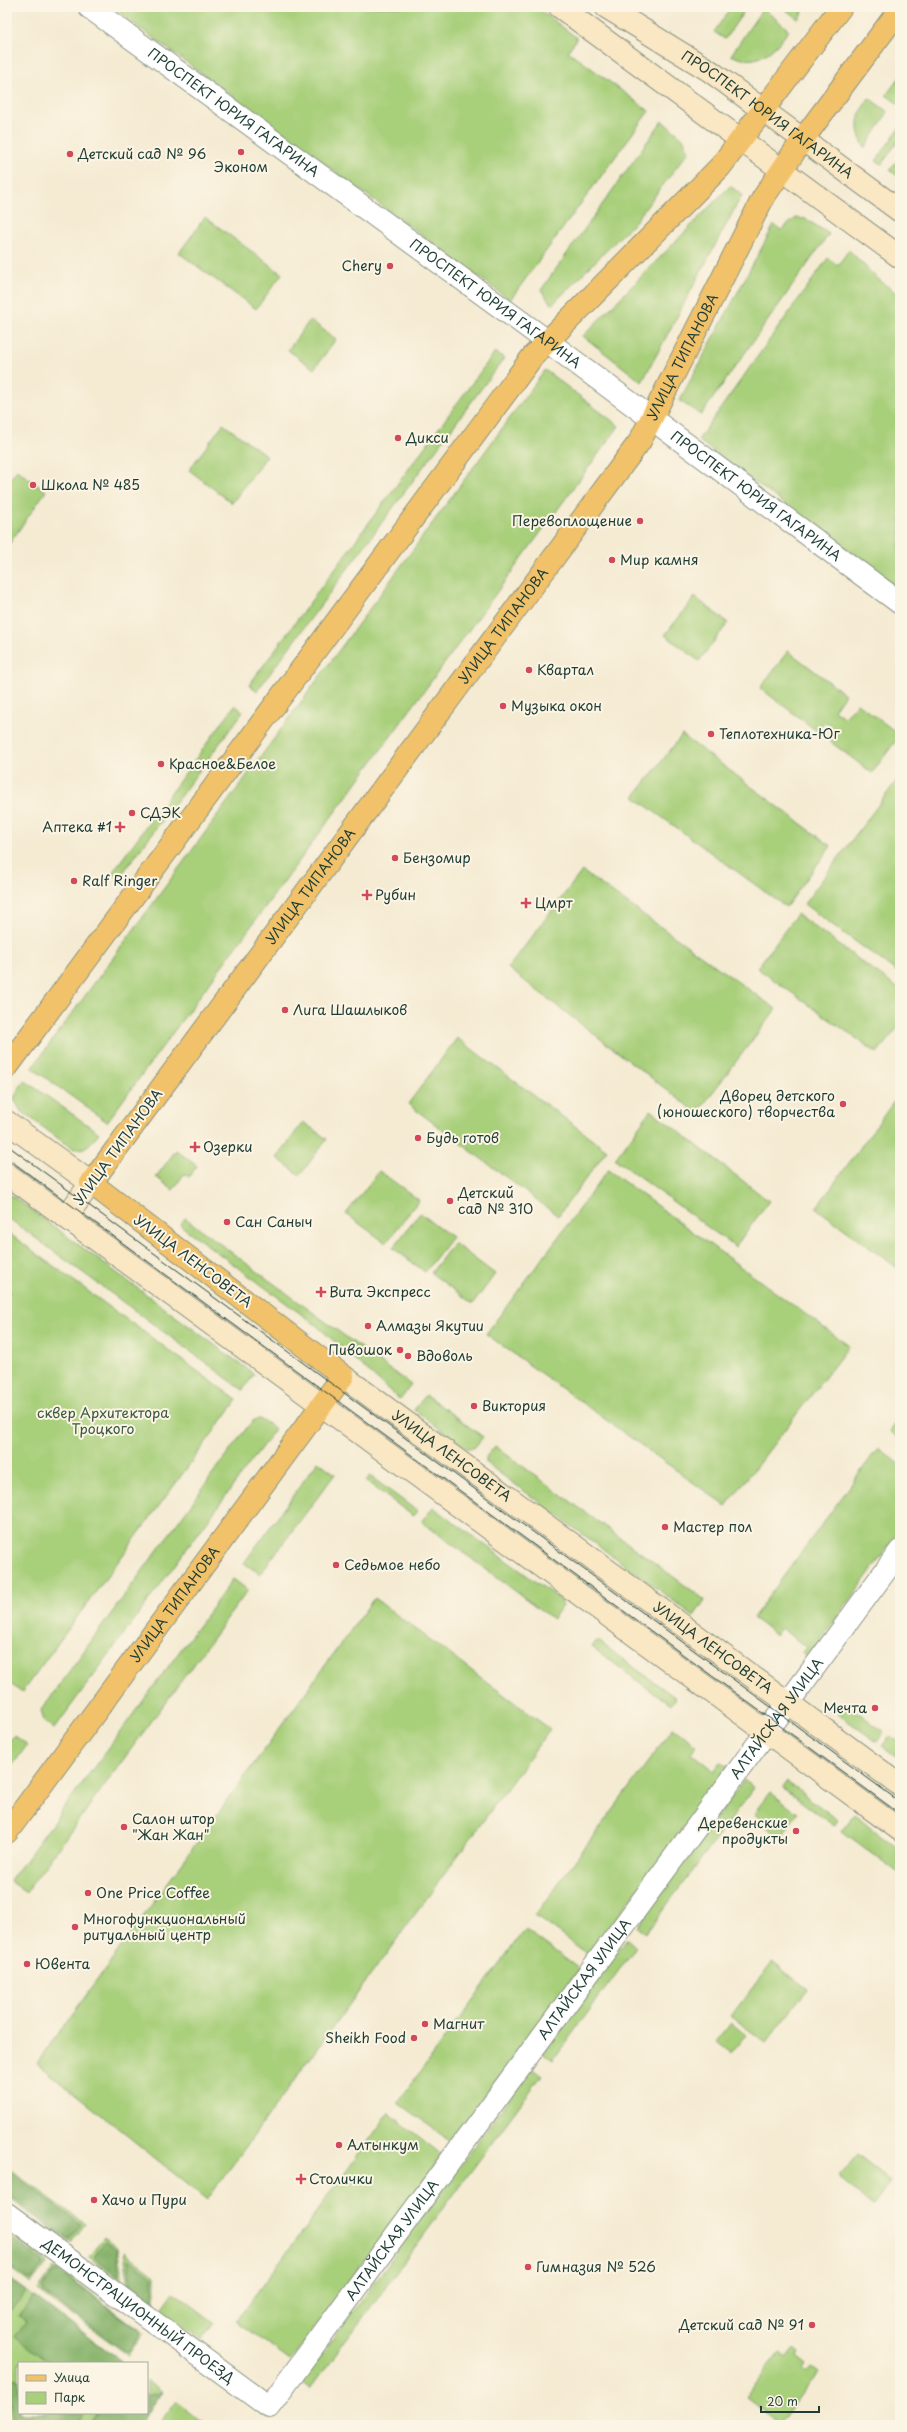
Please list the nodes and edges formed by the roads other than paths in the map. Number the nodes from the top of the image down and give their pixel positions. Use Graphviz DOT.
graph roads {
  1 [pos="89,7"];
  2 [pos="560,7"];
  3 [pos="606,7"];
  4 [pos="841,7"];
  5 [pos="900,9"];
  6 [pos="627,15"];
  7 [pos="764,110"];
  8 [pos="803,139"];
  9 [pos="741,141"];
  10 [pos="781,170"];
  11 [pos="900,211"];
  12 [pos="900,257"];
  13 [pos="547,341"];
  14 [pos="650,418"];
  15 [pos="900,603"];
  16 [pos="7,1067"];
  17 [pos="7,1122"];
  18 [pos="7,1174"];
  19 [pos="91,1183"];
  20 [pos="66,1217"];
  21 [pos="343,1376"];
  22 [pos="322,1405"];
  23 [pos="900,1551"];
  24 [pos="788,1703"];
  25 [pos="767,1732"];
  26 [pos="900,1785"];
  27 [pos="900,1830"];
  28 [pos="7,1832"];
  29 [pos="7,2214"];
  30 [pos="269,2407"];
  1 -- 13 [label="street, ПРОСПЕКТ ЮРИЯ ГАГАРИНА"];
  2 -- 9 [label="street"];
  3 -- 6 [label="street, ПРОСПЕКТ ЮРИЯ ГАГАРИНА"];
  4 -- 7 [label="main road"];
  5 -- 8 [label="main road, УЛИЦА ТИПАНОВА"];
  6 -- 7 [label="street, ПРОСПЕКТ ЮРИЯ ГАГАРИНА"];
  7 -- 8 [label="street, ПРОСПЕКТ ЮРИЯ ГАГАРИНА"];
  7 -- 9 [label="main road"];
  8 -- 10 [label="main road, УЛИЦА ТИПАНОВА"];
  8 -- 11 [label="street, ПРОСПЕКТ ЮРИЯ ГАГАРИНА"];
  9 -- 10 [label="street"];
  9 -- 13 [label="main road"];
  10 -- 12 [label="street"];
  10 -- 14 [label="main road, УЛИЦА ТИПАНОВА"];
  13 -- 14 [label="street, ПРОСПЕКТ ЮРИЯ ГАГАРИНА"];
  13 -- 16 [label="main road"];
  14 -- 15 [label="street, ПРОСПЕКТ ЮРИЯ ГАГАРИНА"];
  14 -- 19 [label="main road, УЛИЦА ТИПАНОВА"];
  17 -- 19 [label="street, УЛИЦА ЛЕНСОВЕТА"];
  18 -- 20 [label="street"];
  19 -- 20 [label="street, УЛИЦА ТИПАНОВА"];
  19 -- 21 [label="main road, УЛИЦА ЛЕНСОВЕТА"];
  20 -- 22 [label="street"];
  21 -- 22 [label="main road, УЛИЦА ТИПАНОВА"];
  21 -- 24 [label="street, УЛИЦА ЛЕНСОВЕТА"];
  22 -- 25 [label="street"];
  22 -- 28 [label="main road, УЛИЦА ТИПАНОВА"];
  23 -- 24 [label="street, АЛТАЙСКАЯ УЛИЦА"];
  24 -- 25 [label="street, АЛТАЙСКАЯ УЛИЦА"];
  24 -- 26 [label="street, УЛИЦА ЛЕНСОВЕТА"];
  25 -- 27 [label="street"];
  25 -- 30 [label="street, АЛТАЙСКАЯ УЛИЦА"];
  29 -- 30 [label="street, ДЕМОНСТРАЦИОННЫЙ ПРОЕЗД"];
}
